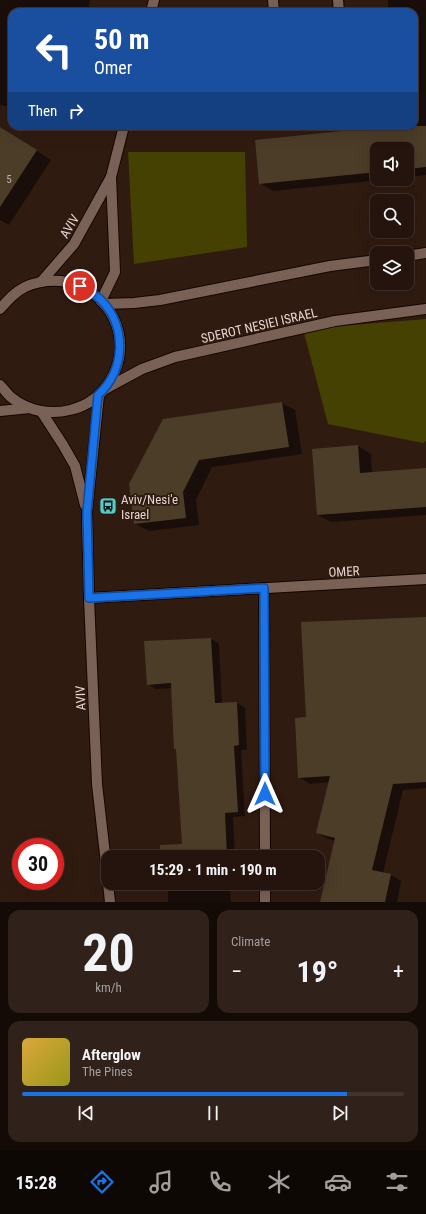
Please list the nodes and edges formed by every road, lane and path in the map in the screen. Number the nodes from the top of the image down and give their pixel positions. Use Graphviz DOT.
graph roads {
  1 [pos="123,130"];
  2 [pos="111,177"];
  3 [pos="426,253"];
  4 [pos="414,255"];
  5 [pos="370,261"];
  6 [pos="41,282"];
  7 [pos="103,302"];
  8 [pos="0,308"];
  9 [pos="426,309"];
  10 [pos="0,385"];
  11 [pos="102,392"];
  12 [pos="30,408"];
  13 [pos="0,411"];
  14 [pos="41,411"];
  15 [pos="87,512"];
  16 [pos="426,579"];
  17 [pos="264,588"];
  18 [pos="89,598"];
  19 [pos="104,850"];
  20 [pos="265,850"];
  21 [pos="109,890"];
  22 [pos="265,890"];
  23 [pos="110,902"];
  24 [pos="265,902"];
  1 -- 2 [label="street, AVIV"];
  2 -- 6 [label="street, AVIV"];
  2 -- 7 [label="street, AVIV"];
  3 -- 4 [label="street"];
  5 -- 7 [label="street"];
  6 -- 7 [label="street, AVIV"];
  6 -- 8 [label="street, AVIV"];
  7 -- 11 [label="street, AVIV"];
  9 -- 11 [label="street, SDEROT NESIEI ISRAEL"];
  10 -- 12 [label="street, AVIV"];
  11 -- 14 [label="street, AVIV"];
  11 -- 15 [label="street, AVIV"];
  12 -- 13 [label="street"];
  12 -- 14 [label="street, AVIV"];
  14 -- 15 [label="street, AVIV"];
  15 -- 18 [label="street, AVIV"];
  16 -- 17 [label="street, OMER"];
  17 -- 18 [label="street, OMER"];
  17 -- 20 [label="street"];
  18 -- 19 [label="street, AVIV"];
  21 -- 23 [label="street, AVIV"];
  22 -- 24 [label="street"];
}
